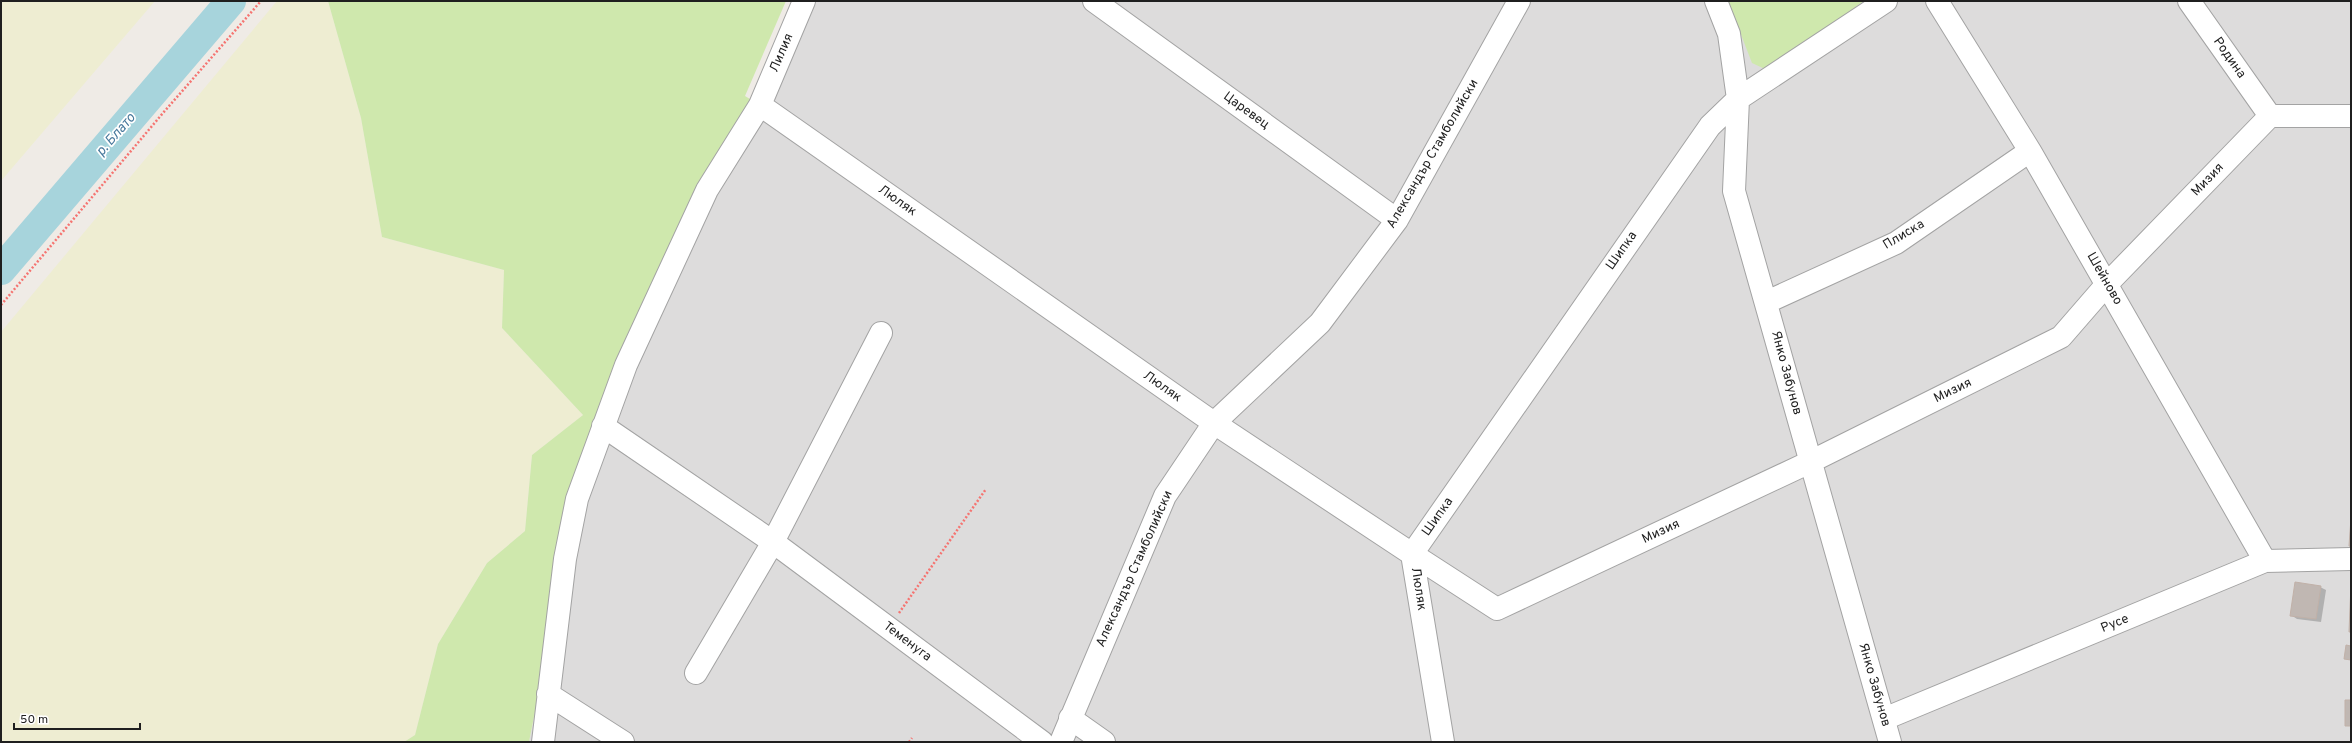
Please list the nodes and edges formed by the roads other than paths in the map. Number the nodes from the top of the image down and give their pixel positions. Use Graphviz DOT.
graph roads {
  1 [pos="804,1"];
  2 [pos="1094,1"];
  3 [pos="1519,1"];
  4 [pos="1716,1"];
  5 [pos="1886,1"];
  6 [pos="1937,1"];
  7 [pos="2189,1"];
  8 [pos="1738,99"];
  9 [pos="760,105"];
  10 [pos="2270,116"];
  11 [pos="2351,116"];
  12 [pos="2030,151"];
  13 [pos="1397,220"];
  14 [pos="2107,284"];
  15 [pos="1767,302"];
  16 [pos="881,333"];
  17 [pos="1214,423"];
  18 [pos="603,426"];
  19 [pos="1810,462"];
  20 [pos="773,542"];
  21 [pos="1412,554"];
  22 [pos="2351,560"];
  23 [pos="2265,561"];
  24 [pos="696,673"];
  25 [pos="548,694"];
  26 [pos="1070,718"];
  27 [pos="1884,719"];
  28 [pos="620,740"];
  29 [pos="542,742"];
  30 [pos="1042,742"];
  31 [pos="1061,742"];
  32 [pos="1104,742"];
  33 [pos="1443,742"];
  34 [pos="1890,742"];
  1 -- 9 [label="street, Лилия"];
  2 -- 13 [label="street, Царевец"];
  3 -- 13 [label="street, Александър Стамболийски"];
  4 -- 8 [label="street, Янко Забунов"];
  5 -- 8 [label="street, Шипка"];
  6 -- 12 [label="street, Шейново"];
  7 -- 10 [label="street, Родина"];
  8 -- 15 [label="street, Янко Забунов"];
  8 -- 21 [label="street, Шипка"];
  9 -- 17 [label="street, Люляк"];
  9 -- 18 [label="street, Лилия"];
  10 -- 11 [label="street"];
  10 -- 14 [label="street, Мизия"];
  12 -- 14 [label="street, Шейново"];
  12 -- 15 [label="street, Плиска"];
  13 -- 17 [label="street, Александър Стамболийски"];
  14 -- 19 [label="street, Мизия"];
  14 -- 23 [label="street, Шейново"];
  15 -- 19 [label="street, Янко Забунов"];
  16 -- 20 [label="street"];
  17 -- 21 [label="street, Люляк"];
  17 -- 26 [label="street, Александър Стамболийски"];
  18 -- 20 [label="street, Теменуга"];
  18 -- 25 [label="street, Лилия"];
  19 -- 21 [label="street, Мизия"];
  19 -- 27 [label="street, Янко Забунов"];
  20 -- 24 [label="street"];
  20 -- 30 [label="street, Теменуга"];
  21 -- 33 [label="street, Люляк"];
  22 -- 23 [label="street, Русе"];
  23 -- 27 [label="street, Русе"];
  25 -- 28 [label="street"];
  25 -- 29 [label="street, Лилия"];
  26 -- 31 [label="street, Александър Стамболийски"];
  26 -- 32 [label="street"];
  27 -- 34 [label="street, Янко Забунов"];
}
